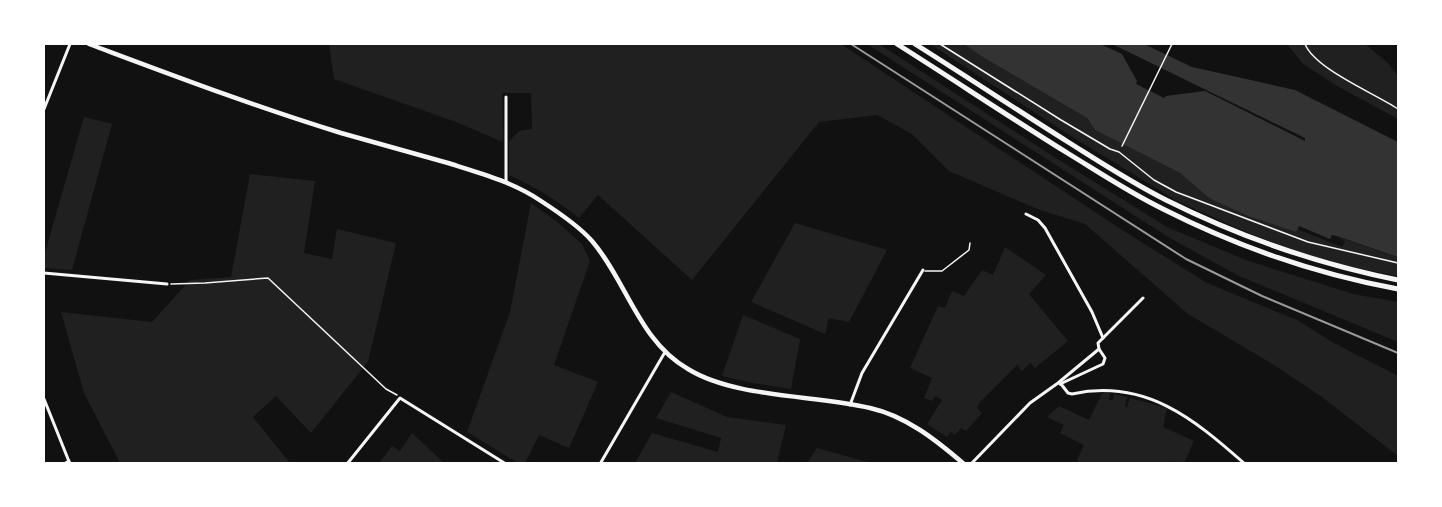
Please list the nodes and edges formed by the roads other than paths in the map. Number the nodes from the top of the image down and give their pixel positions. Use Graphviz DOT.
graph roads {
  1 [pos="70,44"];
  2 [pos="89,44"];
  3 [pos="897,44"];
  4 [pos="915,44"];
  5 [pos="940,44"];
  6 [pos="1172,44"];
  7 [pos="1305,44"];
  8 [pos="506,97"];
  9 [pos="44,109"];
  10 [pos="1398,109"];
  11 [pos="1122,146"];
  12 [pos="506,183"];
  13 [pos="1026,214"];
  14 [pos="970,243"];
  15 [pos="1398,263"];
  16 [pos="923,270"];
  17 [pos="44,273"];
  18 [pos="1398,280"];
  19 [pos="167,284"];
  20 [pos="1398,290"];
  21 [pos="1143,298"];
  22 [pos="1103,338"];
  23 [pos="1099,349"];
  24 [pos="665,352"];
  25 [pos="1059,383"];
  26 [pos="44,399"];
  27 [pos="850,405"];
  28 [pos="70,462"];
  29 [pos="63,464"];
  30 [pos="347,464"];
  31 [pos="506,464"];
  32 [pos="600,464"];
  33 [pos="964,464"];
  34 [pos="971,464"];
  35 [pos="1245,464"];
  1 -- 9 [label="street"];
  2 -- 12 [label="main road"];
  3 -- 20 [label="highway"];
  4 -- 18 [label="highway"];
  5 -- 15 [label="lane"];
  6 -- 11 [label="lane"];
  7 -- 10 [label="lane"];
  8 -- 12 [label="street"];
  12 -- 24 [label="main road"];
  13 -- 22 [label="street"];
  14 -- 16 [label="lane"];
  16 -- 27 [label="street"];
  17 -- 19 [label="street"];
  21 -- 22 [label="street"];
  22 -- 23 [label="street"];
  23 -- 25 [label="street"];
  23 -- 25 [label="street"];
  24 -- 27 [label="main road"];
  24 -- 32 [label="street"];
  25 -- 34 [label="street"];
  25 -- 35 [label="street"];
  26 -- 28 [label="street"];
  27 -- 33 [label="main road"];
  28 -- 29 [label="street"];
  30 -- 31 [label="street"];
}
